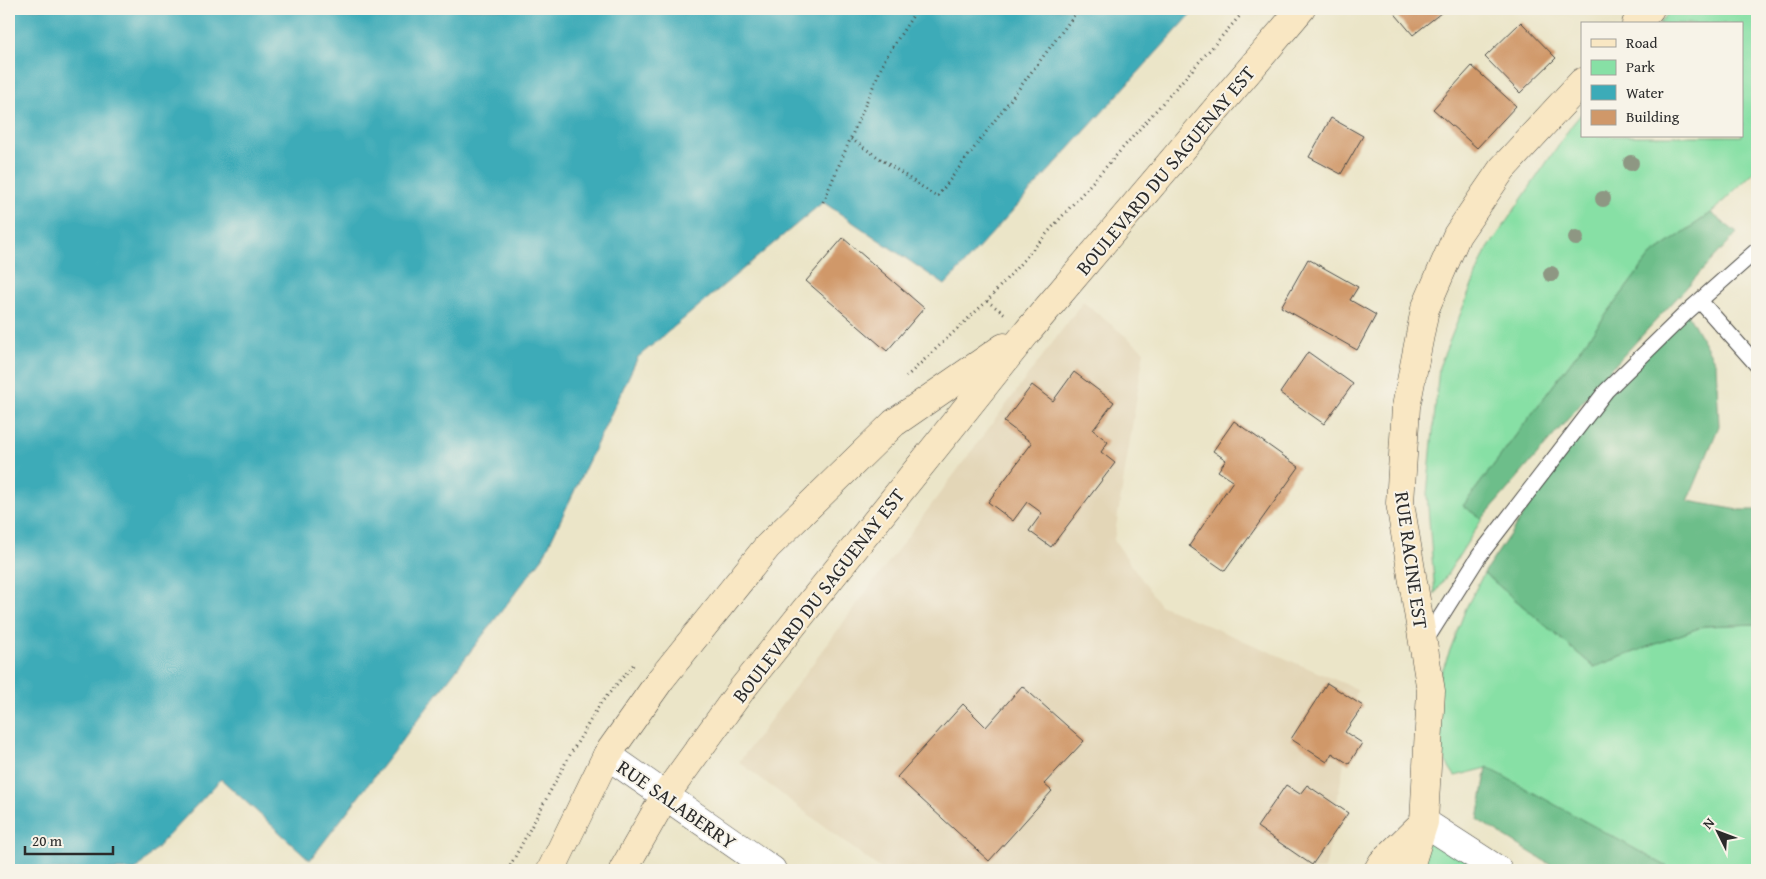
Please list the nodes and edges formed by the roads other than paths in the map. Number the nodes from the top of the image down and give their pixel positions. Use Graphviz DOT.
graph roads {
  1 [pos="1301,9"];
  2 [pos="1650,9"];
  3 [pos="1638,22"];
  4 [pos="1581,83"];
  5 [pos="1757,250"];
  6 [pos="1700,301"];
  7 [pos="1028,331"];
  8 [pos="1757,365"];
  9 [pos="1423,644"];
  10 [pos="607,755"];
  11 [pos="665,796"];
  12 [pos="1424,822"];
  13 [pos="551,870"];
  14 [pos="623,870"];
  15 [pos="772,870"];
  16 [pos="1378,870"];
  17 [pos="1409,870"];
  18 [pos="1498,870"];
  1 -- 7 [label="main road, BOULEVARD DU SAGUENAY EST"];
  2 -- 3 [label="main road"];
  4 -- 9 [label="main road, RUE RACINE EST"];
  5 -- 6 [label="lane"];
  6 -- 8 [label="lane"];
  6 -- 9 [label="lane"];
  7 -- 10 [label="main road, BOULEVARD DU SAGUENAY EST"];
  7 -- 11 [label="main road, BOULEVARD DU SAGUENAY EST"];
  9 -- 12 [label="main road, RUE RACINE EST"];
  10 -- 11 [label="street, RUE SALABERRY"];
  10 -- 13 [label="main road, BOULEVARD DU SAGUENAY EST"];
  11 -- 14 [label="main road, BOULEVARD DU SAGUENAY EST"];
  11 -- 15 [label="street, RUE SALABERRY"];
  12 -- 16 [label="main road"];
  12 -- 17 [label="main road, RUE RACINE EST"];
  12 -- 18 [label="street"];
}
